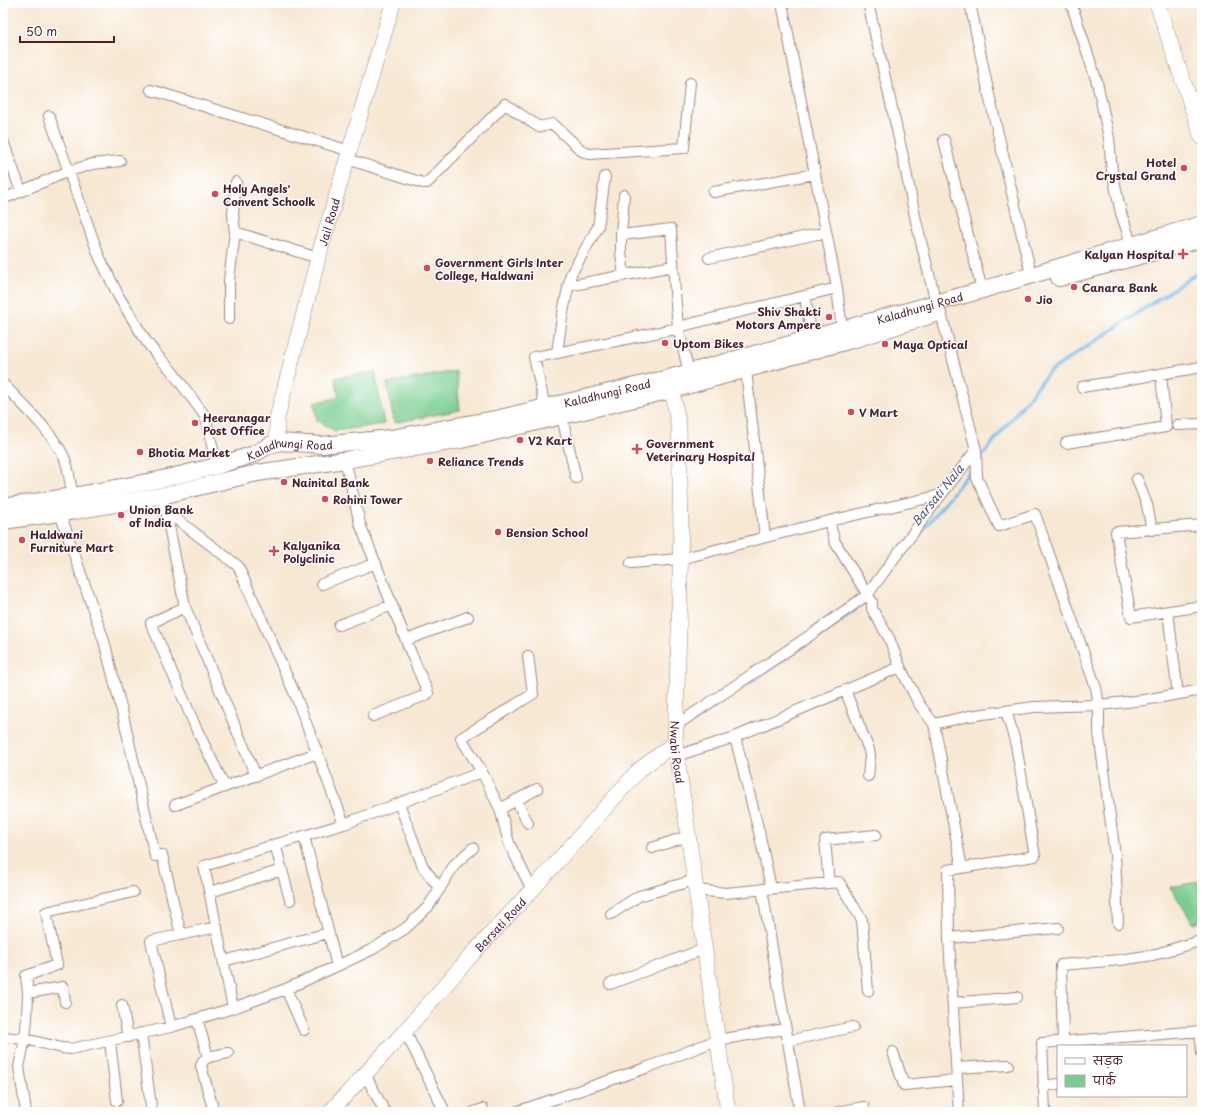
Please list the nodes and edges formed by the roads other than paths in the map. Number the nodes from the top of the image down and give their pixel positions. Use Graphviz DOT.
graph roads {
  1 [pos="394,3"];
  2 [pos="782,3"];
  3 [pos="868,3"];
  4 [pos="970,3"];
  5 [pos="1071,3"];
  6 [pos="1157,3"];
  7 [pos="690,83"];
  8 [pos="151,90"];
  9 [pos="49,116"];
  10 [pos="1202,138"];
  11 [pos="944,140"];
  12 [pos="3,141"];
  13 [pos="349,155"];
  14 [pos="120,161"];
  15 [pos="69,172"];
  16 [pos="815,174"];
  17 [pos="605,177"];
  18 [pos="236,182"];
  19 [pos="21,191"];
  20 [pos="713,192"];
  21 [pos="624,195"];
  22 [pos="3,199"];
  23 [pos="1202,224"];
  24 [pos="235,232"];
  25 [pos="826,232"];
  26 [pos="621,236"];
  27 [pos="1202,238"];
  28 [pos="1134,251"];
  29 [pos="318,258"];
  30 [pos="709,258"];
  31 [pos="673,266"];
  32 [pos="624,275"];
  33 [pos="1033,280"];
  34 [pos="568,286"];
  35 [pos="837,288"];
  36 [pos="982,290"];
  37 [pos="805,296"];
  38 [pos="938,308"];
  39 [pos="229,319"];
  40 [pos="678,327"];
  41 [pos="842,330"];
  42 [pos="812,338"];
  43 [pos="557,353"];
  44 [pos="1202,367"];
  45 [pos="746,370"];
  46 [pos="689,373"];
  47 [pos="1161,374"];
  48 [pos="3,384"];
  49 [pos="671,384"];
  50 [pos="1082,388"];
  51 [pos="545,407"];
  52 [pos="562,417"];
  53 [pos="1202,424"];
  54 [pos="1177,425"];
  55 [pos="277,443"];
  56 [pos="295,443"];
  57 [pos="1066,443"];
  58 [pos="976,453"];
  59 [pos="254,454"];
  60 [pos="345,460"];
  61 [pos="217,466"];
  62 [pos="298,467"];
  63 [pos="257,473"];
  64 [pos="576,478"];
  65 [pos="1137,478"];
  66 [pos="158,480"];
  67 [pos="941,495"];
  68 [pos="72,496"];
  69 [pos="163,503"];
  70 [pos="3,507"];
  71 [pos="60,513"];
  72 [pos="3,521"];
  73 [pos="829,521"];
  74 [pos="1202,525"];
  75 [pos="1152,530"];
  76 [pos="765,537"];
  77 [pos="680,559"];
  78 [pos="376,563"];
  79 [pos="631,563"];
  80 [pos="322,584"];
  81 [pos="870,599"];
  82 [pos="392,605"];
  83 [pos="1202,606"];
  84 [pos="185,607"];
  85 [pos="1168,612"];
  86 [pos="468,617"];
  87 [pos="339,625"];
  88 [pos="406,640"];
  89 [pos="528,656"];
  90 [pos="900,667"];
  91 [pos="1177,687"];
  92 [pos="845,690"];
  93 [pos="1202,690"];
  94 [pos="1099,705"];
  95 [pos="1006,711"];
  96 [pos="373,716"];
  97 [pos="934,724"];
  98 [pos="675,726"];
  99 [pos="735,737"];
  100 [pos="676,750"];
  101 [pos="317,753"];
  102 [pos="482,772"];
  103 [pos="256,776"];
  104 [pos="868,776"];
  105 [pos="225,787"];
  106 [pos="537,789"];
  107 [pos="516,800"];
  108 [pos="399,803"];
  109 [pos="175,805"];
  110 [pos="500,809"];
  111 [pos="528,823"];
  112 [pos="344,824"];
  113 [pos="876,835"];
  114 [pos="304,836"];
  115 [pos="688,836"];
  116 [pos="275,844"];
  117 [pos="473,848"];
  118 [pos="652,848"];
  119 [pos="962,868"];
  120 [pos="282,870"];
  121 [pos="829,883"];
  122 [pos="695,885"];
  123 [pos="440,889"];
  124 [pos="766,889"];
  125 [pos="532,890"];
  126 [pos="133,892"];
  127 [pos="210,892"];
  128 [pos="290,900"];
  129 [pos="612,914"];
  130 [pos="1118,923"];
  131 [pos="217,927"];
  132 [pos="1058,928"];
  133 [pos="328,933"];
  134 [pos="181,935"];
  135 [pos="949,938"];
  136 [pos="1196,942"];
  137 [pos="704,950"];
  138 [pos="224,960"];
  139 [pos="337,966"];
  140 [pos="610,984"];
  141 [pos="286,989"];
  142 [pos="868,990"];
  143 [pos="28,993"];
  144 [pos="1016,996"];
  145 [pos="66,1002"];
  146 [pos="953,1003"];
  147 [pos="122,1005"];
  148 [pos="233,1008"];
  149 [pos="197,1019"];
  150 [pos="171,1027"];
  151 [pos="853,1027"];
  152 [pos="785,1029"];
  153 [pos="304,1030"];
  154 [pos="405,1031"];
  155 [pos="1201,1031"];
  156 [pos="141,1033"];
  157 [pos="3,1037"];
  158 [pos="128,1037"];
  159 [pos="25,1039"];
  160 [pos="717,1040"];
  161 [pos="1063,1040"];
  162 [pos="110,1041"];
  163 [pos="787,1041"];
  164 [pos="893,1052"];
  165 [pos="228,1053"];
  166 [pos="1202,1053"];
  167 [pos="208,1057"];
  168 [pos="1008,1065"];
  169 [pos="956,1068"];
  170 [pos="365,1074"];
  171 [pos="957,1080"];
  172 [pos="1057,1084"];
  173 [pos="1043,1086"];
  174 [pos="117,1101"];
  175 [pos="151,1106"];
  176 [pos="864,1107"];
  177 [pos="26,1112"];
  178 [pos="214,1112"];
  179 [pos="330,1112"];
  180 [pos="385,1112"];
  181 [pos="445,1112"];
  182 [pos="474,1112"];
  183 [pos="483,1112"];
  184 [pos="516,1112"];
  185 [pos="728,1112"];
  186 [pos="800,1112"];
  187 [pos="838,1112"];
  188 [pos="959,1112"];
  189 [pos="1045,1112"];
  1 -- 13 [label="street, Jail Road"];
  2 -- 16 [label="street"];
  3 -- 38 [label="street"];
  4 -- 33 [label="street"];
  5 -- 28 [label="street"];
  6 -- 10 [label="street"];
  7 -- 13 [label="street"];
  8 -- 13 [label="street"];
  9 -- 15 [label="street"];
  11 -- 36 [label="street"];
  12 -- 19 [label="street"];
  13 -- 29 [label="street, Jail Road"];
  14 -- 15 [label="street"];
  15 -- 19 [label="street"];
  15 -- 61 [label="street"];
  16 -- 20 [label="street"];
  16 -- 25 [label="street"];
  17 -- 34 [label="street"];
  18 -- 24 [label="street"];
  19 -- 22 [label="street"];
  21 -- 26 [label="street"];
  23 -- 28 [label="main road, Kaladhungi Road"];
  24 -- 29 [label="street"];
  24 -- 39 [label="street"];
  25 -- 30 [label="street"];
  25 -- 35 [label="street"];
  26 -- 31 [label="street"];
  26 -- 32 [label="street"];
  27 -- 28 [label="main road, Kaladhungi Road"];
  28 -- 33 [label="main road, Kaladhungi Road"];
  29 -- 55 [label="street, Jail Road"];
  31 -- 32 [label="street"];
  31 -- 40 [label="street"];
  32 -- 34 [label="street"];
  33 -- 36 [label="main road, Kaladhungi Road"];
  33 -- 38 [label="main road, Kaladhungi Road"];
  34 -- 43 [label="street"];
  35 -- 37 [label="street"];
  35 -- 41 [label="street"];
  36 -- 38 [label="main road, Kaladhungi Road"];
  37 -- 40 [label="street"];
  37 -- 42 [label="street"];
  38 -- 41 [label="main road, Kaladhungi Road"];
  38 -- 45 [label="main road, Kaladhungi Road"];
  38 -- 58 [label="street"];
  40 -- 43 [label="street"];
  40 -- 46 [label="street"];
  41 -- 42 [label="main road, Kaladhungi Road"];
  42 -- 46 [label="main road, Kaladhungi Road"];
  43 -- 51 [label="street"];
  44 -- 47 [label="street"];
  45 -- 49 [label="main road, Kaladhungi Road"];
  45 -- 76 [label="street"];
  46 -- 49 [label="main road, Kaladhungi Road"];
  47 -- 50 [label="street"];
  47 -- 57 [label="street"];
  48 -- 68 [label="street"];
  49 -- 51 [label="main road, Kaladhungi Road"];
  49 -- 52 [label="main road, Kaladhungi Road"];
  49 -- 77 [label="street, Nwabi Road"];
  51 -- 56 [label="main road, Kaladhungi Road"];
  52 -- 60 [label="main road, Kaladhungi Road"];
  52 -- 64 [label="street"];
  53 -- 54 [label="street"];
  55 -- 56 [label="main road, Kaladhungi Road"];
  55 -- 59 [label="main road, Kaladhungi Road"];
  56 -- 62 [label="main road"];
  58 -- 67 [label="street"];
  58 -- 94 [label="street"];
  59 -- 61 [label="main road, Kaladhungi Road"];
  59 -- 63 [label="main road"];
  60 -- 62 [label="main road, Kaladhungi Road"];
  60 -- 78 [label="street"];
  61 -- 66 [label="main road, Kaladhungi Road"];
  62 -- 63 [label="main road, Kaladhungi Road"];
  63 -- 69 [label="main road, Kaladhungi Road"];
  65 -- 75 [label="street"];
  66 -- 68 [label="main road, Kaladhungi Road"];
  66 -- 69 [label="main road"];
  67 -- 73 [label="street"];
  67 -- 81 [label="street"];
  68 -- 70 [label="main road, Kaladhungi Road"];
  69 -- 71 [label="main road, Kaladhungi Road"];
  69 -- 84 [label="street"];
  69 -- 101 [label="street"];
  71 -- 72 [label="main road, Kaladhungi Road"];
  71 -- 134 [label="street"];
  73 -- 76 [label="street"];
  73 -- 81 [label="street"];
  74 -- 75 [label="street"];
  75 -- 85 [label="street"];
  76 -- 77 [label="street"];
  77 -- 79 [label="street"];
  77 -- 98 [label="street, Nwabi Road"];
  78 -- 80 [label="street"];
  78 -- 82 [label="street"];
  81 -- 90 [label="street"];
  81 -- 98 [label="street"];
  82 -- 87 [label="street"];
  82 -- 88 [label="street"];
  83 -- 85 [label="street"];
  84 -- 103 [label="street"];
  84 -- 105 [label="street"];
  85 -- 91 [label="street"];
  86 -- 88 [label="street"];
  88 -- 96 [label="street"];
  89 -- 102 [label="street"];
  90 -- 92 [label="street"];
  90 -- 97 [label="street"];
  92 -- 99 [label="street"];
  92 -- 104 [label="street"];
  93 -- 94 [label="street"];
  94 -- 95 [label="street"];
  94 -- 130 [label="street"];
  95 -- 97 [label="street"];
  95 -- 119 [label="street"];
  97 -- 119 [label="street"];
  98 -- 100 [label="street, Nwabi Road"];
  99 -- 100 [label="street"];
  99 -- 124 [label="street"];
  100 -- 115 [label="street, Nwabi Road"];
  100 -- 125 [label="street, Barsati Road"];
  101 -- 103 [label="street"];
  101 -- 112 [label="street"];
  102 -- 108 [label="street"];
  102 -- 110 [label="street"];
  103 -- 105 [label="street"];
  105 -- 109 [label="street"];
  106 -- 107 [label="street"];
  107 -- 110 [label="street"];
  107 -- 111 [label="street"];
  108 -- 112 [label="street"];
  108 -- 123 [label="street"];
  110 -- 125 [label="street"];
  112 -- 114 [label="street"];
  113 -- 121 [label="street"];
  114 -- 116 [label="street"];
  114 -- 133 [label="street"];
  115 -- 118 [label="street"];
  115 -- 122 [label="street, Nwabi Road"];
  116 -- 120 [label="street"];
  116 -- 127 [label="street"];
  117 -- 123 [label="street"];
  119 -- 135 [label="street"];
  120 -- 127 [label="street"];
  120 -- 128 [label="street"];
  121 -- 124 [label="street"];
  121 -- 142 [label="street"];
  122 -- 124 [label="street"];
  122 -- 129 [label="street"];
  122 -- 137 [label="street, Nwabi Road"];
  123 -- 139 [label="street"];
  124 -- 152 [label="street"];
  125 -- 154 [label="street, Barsati Road"];
  126 -- 143 [label="street"];
  127 -- 131 [label="street"];
  131 -- 134 [label="street"];
  131 -- 138 [label="street"];
  132 -- 135 [label="street"];
  133 -- 138 [label="street"];
  133 -- 139 [label="street"];
  134 -- 150 [label="street"];
  135 -- 146 [label="street"];
  136 -- 161 [label="street"];
  137 -- 140 [label="street"];
  137 -- 160 [label="street, Nwabi Road"];
  138 -- 148 [label="street"];
  139 -- 141 [label="street"];
  141 -- 148 [label="street"];
  141 -- 153 [label="street"];
  143 -- 145 [label="street"];
  143 -- 159 [label="street"];
  144 -- 146 [label="street"];
  146 -- 169 [label="street"];
  147 -- 158 [label="street"];
  148 -- 149 [label="street"];
  149 -- 150 [label="street"];
  149 -- 167 [label="street"];
  150 -- 156 [label="street"];
  151 -- 163 [label="street"];
  152 -- 160 [label="street"];
  152 -- 163 [label="street"];
  154 -- 170 [label="street, Barsati Road"];
  154 -- 181 [label="street"];
  155 -- 161 [label="street"];
  155 -- 166 [label="street"];
  156 -- 158 [label="street"];
  156 -- 175 [label="street"];
  157 -- 159 [label="street"];
  158 -- 162 [label="street"];
  159 -- 162 [label="street"];
  159 -- 177 [label="street"];
  160 -- 184 [label="street"];
  160 -- 185 [label="street, Nwabi Road"];
  161 -- 173 [label="street"];
  162 -- 174 [label="street"];
  163 -- 186 [label="street"];
  164 -- 171 [label="street"];
  165 -- 167 [label="street"];
  167 -- 178 [label="street"];
  168 -- 169 [label="street"];
  169 -- 171 [label="street"];
  170 -- 179 [label="street, Barsati Road"];
  170 -- 180 [label="street"];
  171 -- 188 [label="street"];
  172 -- 173 [label="street"];
  173 -- 189 [label="street"];
  176 -- 187 [label="street"];
  182 -- 183 [label="street"];
}
